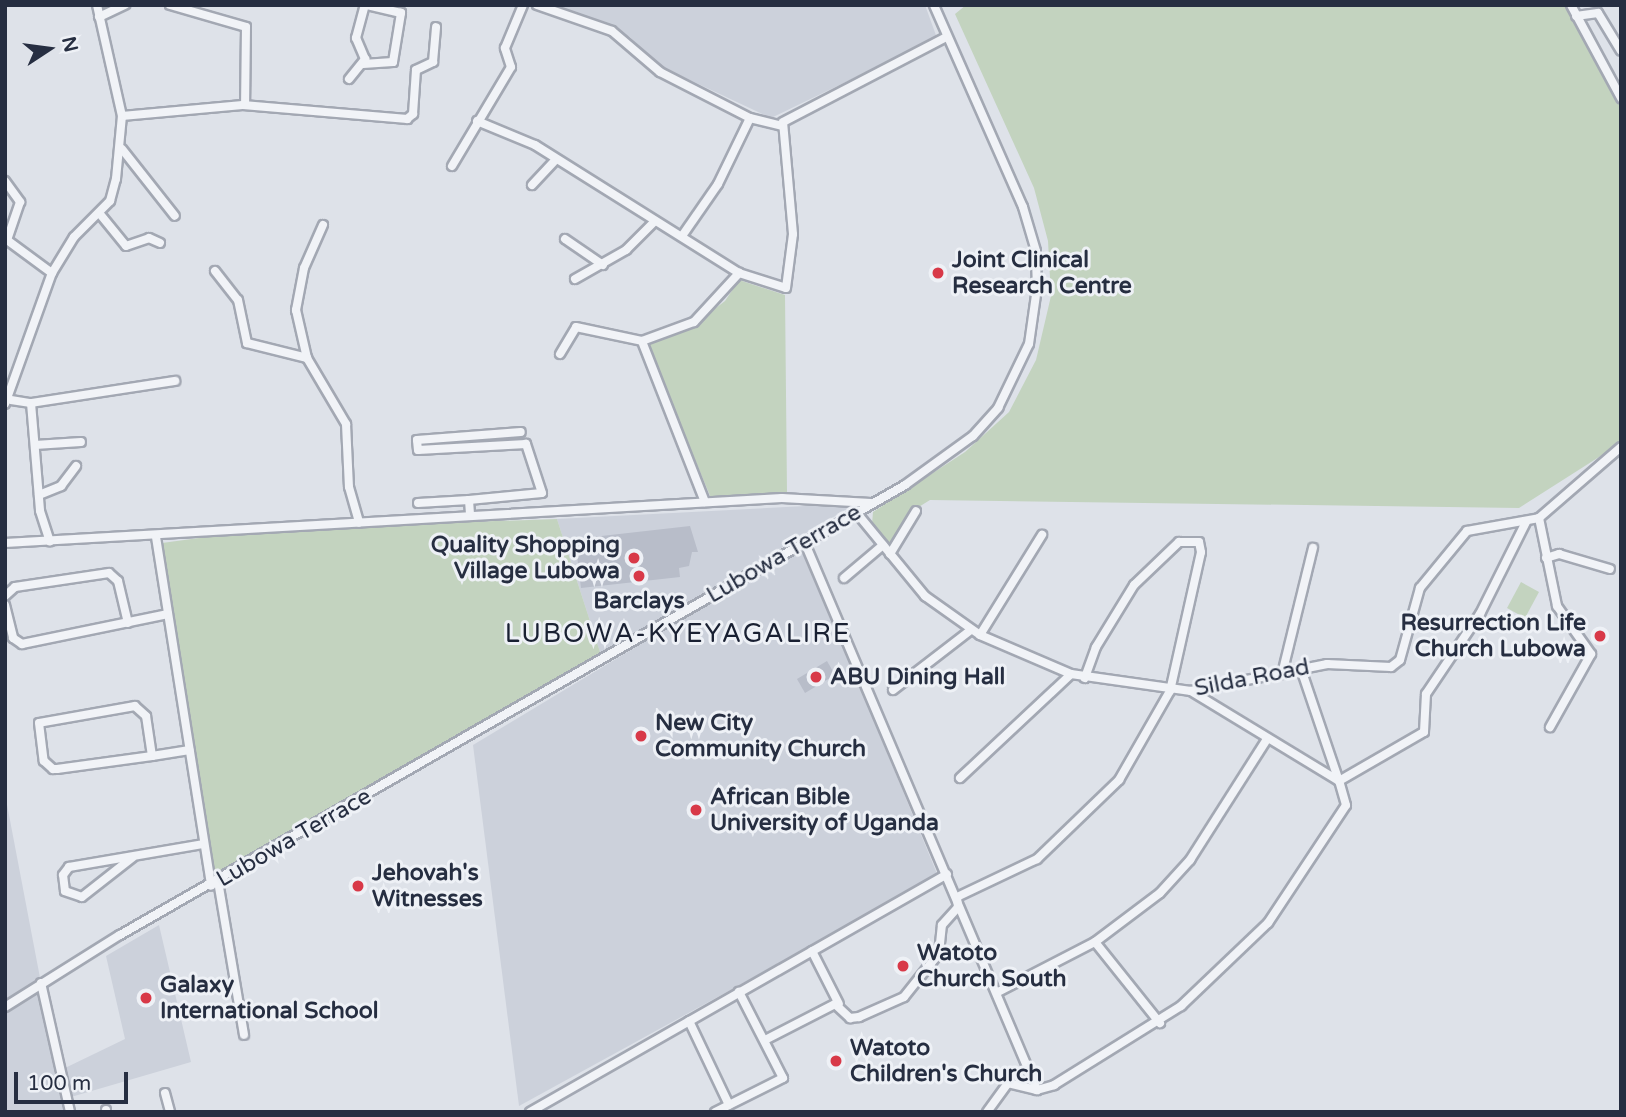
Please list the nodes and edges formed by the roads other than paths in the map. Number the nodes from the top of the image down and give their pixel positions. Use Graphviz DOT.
graph roads {
  1 [pos="96,5"];
  2 [pos="125,5"];
  3 [pos="170,5"];
  4 [pos="365,5"];
  5 [pos="523,5"];
  6 [pos="537,5"];
  7 [pos="934,5"];
  8 [pos="1571,5"];
  9 [pos="1576,16"];
  10 [pos="99,17"];
  11 [pos="436,27"];
  12 [pos="946,37"];
  13 [pos="1621,51"];
  14 [pos="363,64"];
  15 [pos="349,79"];
  16 [pos="1621,98"];
  17 [pos="245,105"];
  18 [pos="122,117"];
  19 [pos="750,118"];
  20 [pos="477,121"];
  21 [pos="782,127"];
  22 [pos="122,149"];
  23 [pos="556,159"];
  24 [pos="452,166"];
  25 [pos="5,181"];
  26 [pos="532,185"];
  27 [pos="100,214"];
  28 [pos="175,216"];
  29 [pos="655,220"];
  30 [pos="323,225"];
  31 [pos="682,236"];
  32 [pos="565,239"];
  33 [pos="160,243"];
  34 [pos="603,265"];
  35 [pos="215,271"];
  36 [pos="52,273"];
  37 [pos="739,273"];
  38 [pos="575,279"];
  39 [pos="642,341"];
  40 [pos="560,354"];
  41 [pos="307,358"];
  42 [pos="175,381"];
  43 [pos="8,402"];
  44 [pos="31,403"];
  45 [pos="521,432"];
  46 [pos="81,442"];
  47 [pos="35,445"];
  48 [pos="1621,447"];
  49 [pos="76,466"];
  50 [pos="39,495"];
  51 [pos="469,500"];
  52 [pos="705,502"];
  53 [pos="418,503"];
  54 [pos="871,503"];
  55 [pos="916,511"];
  56 [pos="856,512"];
  57 [pos="470,515"];
  58 [pos="1539,518"];
  59 [pos="1526,522"];
  60 [pos="359,523"];
  61 [pos="1042,535"];
  62 [pos="156,537"];
  63 [pos="50,541"];
  64 [pos="804,541"];
  65 [pos="5,543"];
  66 [pos="883,545"];
  67 [pos="1312,548"];
  68 [pos="890,554"];
  69 [pos="1546,558"];
  70 [pos="1610,569"];
  71 [pos="844,578"];
  72 [pos="5,596"];
  73 [pos="5,604"];
  74 [pos="168,614"];
  75 [pos="128,623"];
  76 [pos="975,632"];
  77 [pos="1301,668"];
  78 [pos="1071,674"];
  79 [pos="1282,674"];
  80 [pos="1085,678"];
  81 [pos="893,690"];
  82 [pos="1170,691"];
  83 [pos="1191,691"];
  84 [pos="1550,727"];
  85 [pos="1268,739"];
  86 [pos="190,750"];
  87 [pos="152,756"];
  88 [pos="960,778"];
  89 [pos="1339,781"];
  90 [pos="204,844"];
  91 [pos="133,857"];
  92 [pos="947,874"];
  93 [pos="214,884"];
  94 [pos="957,897"];
  95 [pos="1095,942"];
  96 [pos="812,951"];
  97 [pos="41,983"];
  98 [pos="739,992"];
  99 [pos="998,992"];
  100 [pos="839,1004"];
  101 [pos="5,1007"];
  102 [pos="689,1021"];
  103 [pos="1160,1023"];
  104 [pos="244,1035"];
  105 [pos="765,1040"];
  106 [pos="1037,1090"];
  107 [pos="165,1093"];
  108 [pos="729,1105"];
  109 [pos="70,1112"];
  110 [pos="170,1112"];
  111 [pos="530,1112"];
  112 [pos="715,1112"];
  113 [pos="988,1112"];
  1 -- 10 [label="street"];
  2 -- 10 [label="street"];
  3 -- 17 [label="street"];
  4 -- 14 [label="street"];
  4 -- 14 [label="street"];
  5 -- 20 [label="street"];
  6 -- 19 [label="street"];
  7 -- 12 [label="street, Lubowa Terrace"];
  8 -- 9 [label="street"];
  9 -- 13 [label="street"];
  9 -- 16 [label="street"];
  10 -- 18 [label="street"];
  11 -- 17 [label="street"];
  12 -- 21 [label="street"];
  12 -- 54 [label="street, Lubowa Terrace"];
  14 -- 15 [label="street"];
  17 -- 18 [label="street"];
  18 -- 22 [label="street"];
  19 -- 21 [label="street"];
  19 -- 31 [label="street"];
  20 -- 23 [label="street"];
  20 -- 24 [label="street"];
  21 -- 37 [label="street"];
  22 -- 27 [label="street"];
  22 -- 28 [label="street"];
  23 -- 26 [label="street"];
  23 -- 29 [label="street"];
  25 -- 36 [label="street"];
  27 -- 33 [label="street"];
  27 -- 36 [label="street"];
  29 -- 31 [label="street"];
  29 -- 34 [label="street"];
  30 -- 41 [label="street"];
  31 -- 37 [label="street"];
  32 -- 34 [label="street"];
  34 -- 38 [label="street"];
  35 -- 41 [label="street"];
  36 -- 43 [label="street"];
  37 -- 39 [label="street"];
  39 -- 40 [label="street"];
  39 -- 52 [label="street"];
  41 -- 60 [label="street"];
  42 -- 44 [label="street"];
  43 -- 44 [label="street"];
  44 -- 47 [label="street"];
  45 -- 51 [label="street"];
  46 -- 47 [label="street"];
  47 -- 50 [label="street"];
  48 -- 58 [label="street, Silda Road"];
  49 -- 50 [label="street"];
  50 -- 63 [label="street"];
  51 -- 53 [label="street"];
  51 -- 57 [label="street"];
  52 -- 54 [label="street"];
  52 -- 57 [label="street"];
  54 -- 56 [label="street, Lubowa Terrace"];
  55 -- 68 [label="street"];
  56 -- 64 [label="street, Lubowa Terrace"];
  56 -- 66 [label="street, Silda Road"];
  57 -- 60 [label="street"];
  58 -- 59 [label="street, Silda Road"];
  58 -- 69 [label="street"];
  59 -- 77 [label="street, Silda Road"];
  59 -- 89 [label="street"];
  60 -- 62 [label="street"];
  61 -- 76 [label="street"];
  62 -- 63 [label="street"];
  62 -- 74 [label="street"];
  63 -- 65 [label="street"];
  64 -- 92 [label="street"];
  64 -- 93 [label="street, Lubowa Terrace"];
  66 -- 68 [label="street, Silda Road"];
  66 -- 71 [label="street"];
  67 -- 79 [label="street"];
  68 -- 76 [label="street, Silda Road"];
  69 -- 70 [label="street"];
  69 -- 84 [label="street"];
  72 -- 75 [label="street"];
  73 -- 75 [label="street"];
  74 -- 75 [label="street"];
  74 -- 86 [label="street"];
  76 -- 78 [label="street, Silda Road"];
  76 -- 81 [label="street"];
  77 -- 79 [label="street, Silda Road"];
  77 -- 89 [label="street"];
  78 -- 80 [label="street, Silda Road"];
  78 -- 88 [label="street"];
  79 -- 83 [label="street, Silda Road"];
  80 -- 82 [label="street, Silda Road"];
  80 -- 82 [label="street"];
  82 -- 83 [label="street, Silda Road"];
  82 -- 94 [label="street"];
  83 -- 85 [label="street"];
  85 -- 89 [label="street"];
  85 -- 95 [label="street"];
  86 -- 87 [label="street"];
  86 -- 90 [label="street"];
  87 -- 87 [label="street"];
  89 -- 103 [label="street"];
  90 -- 91 [label="street"];
  90 -- 93 [label="street"];
  91 -- 91 [label="street"];
  92 -- 94 [label="street"];
  92 -- 96 [label="street"];
  93 -- 97 [label="street, Lubowa Terrace"];
  93 -- 104 [label="street"];
  94 -- 99 [label="street"];
  94 -- 100 [label="street"];
  95 -- 99 [label="street"];
  95 -- 103 [label="street"];
  96 -- 98 [label="street"];
  96 -- 100 [label="street"];
  97 -- 101 [label="street, Lubowa Terrace"];
  97 -- 109 [label="street"];
  98 -- 102 [label="street"];
  98 -- 105 [label="street"];
  99 -- 106 [label="street"];
  100 -- 105 [label="street"];
  102 -- 108 [label="street"];
  102 -- 111 [label="street"];
  103 -- 106 [label="street"];
  105 -- 108 [label="street"];
  106 -- 113 [label="street"];
  107 -- 110 [label="street"];
  108 -- 112 [label="street"];
}
